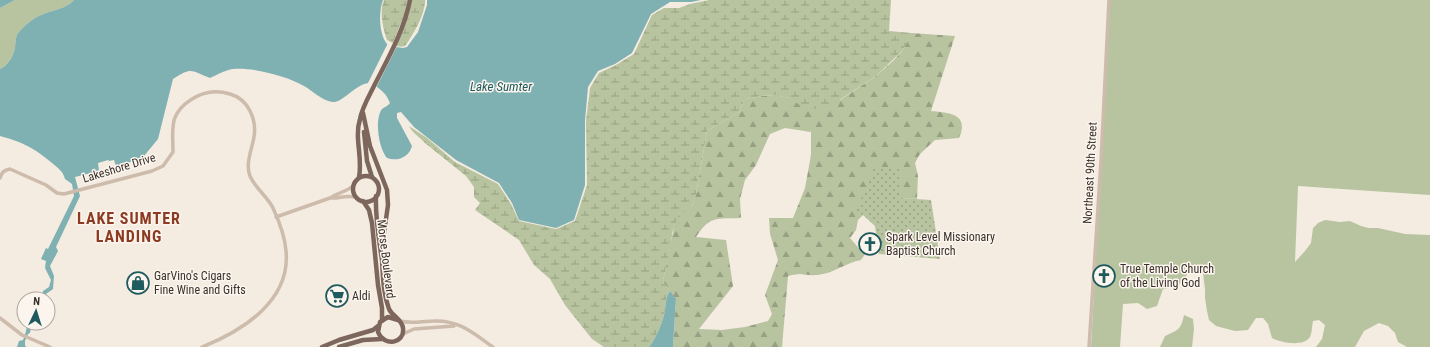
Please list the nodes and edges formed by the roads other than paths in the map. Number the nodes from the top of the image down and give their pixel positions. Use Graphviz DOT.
graph roads {
  1 [pos="410,0"];
  2 [pos="1109,0"];
  3 [pos="363,111"];
  4 [pos="364,121"];
  5 [pos="359,177"];
  6 [pos="372,177"];
  7 [pos="0,178"];
  8 [pos="353,186"];
  9 [pos="376,196"];
  10 [pos="330,198"];
  11 [pos="357,198"];
  12 [pos="363,201"];
  13 [pos="276,217"];
  14 [pos="381,255"];
  15 [pos="0,318"];
  16 [pos="399,321"];
  17 [pos="380,323"];
  18 [pos="461,326"];
  19 [pos="402,336"];
  20 [pos="384,340"];
  21 [pos="50,347"];
  22 [pos="202,347"];
  23 [pos="322,347"];
  24 [pos="339,347"];
  25 [pos="390,347"];
  26 [pos="398,347"];
  27 [pos="493,347"];
  28 [pos="1089,347"];
  1 -- 3 [label="main road, Morse Boulevard"];
  2 -- 28 [label="street, Northeast 90th Street"];
  3 -- 4 [label="main road, Morse Boulevard"];
  3 -- 5 [label="main road, Morse Boulevard"];
  4 -- 6 [label="main road, Morse Boulevard"];
  4 -- 14 [label="main road, Morse Boulevard"];
  5 -- 6 [label="main road"];
  5 -- 8 [label="main road"];
  6 -- 9 [label="main road"];
  7 -- 13 [label="street, Lakeshore Drive"];
  8 -- 10 [label="street"];
  8 -- 11 [label="main road"];
  9 -- 12 [label="main road"];
  9 -- 14 [label="main road, Morse Boulevard"];
  10 -- 11 [label="street"];
  10 -- 13 [label="street"];
  11 -- 12 [label="main road"];
  12 -- 17 [label="main road, Morse Boulevard"];
  13 -- 22 [label="street, Lakeshore Drive"];
  14 -- 16 [label="main road, Morse Boulevard"];
  15 -- 21 [label="street"];
  16 -- 17 [label="main road"];
  16 -- 18 [label="street"];
  16 -- 19 [label="main road"];
  17 -- 20 [label="main road"];
  17 -- 23 [label="main road"];
  18 -- 19 [label="street"];
  18 -- 27 [label="street"];
  19 -- 20 [label="main road"];
  19 -- 26 [label="main road"];
  20 -- 24 [label="main road"];
  20 -- 25 [label="main road"];
}
